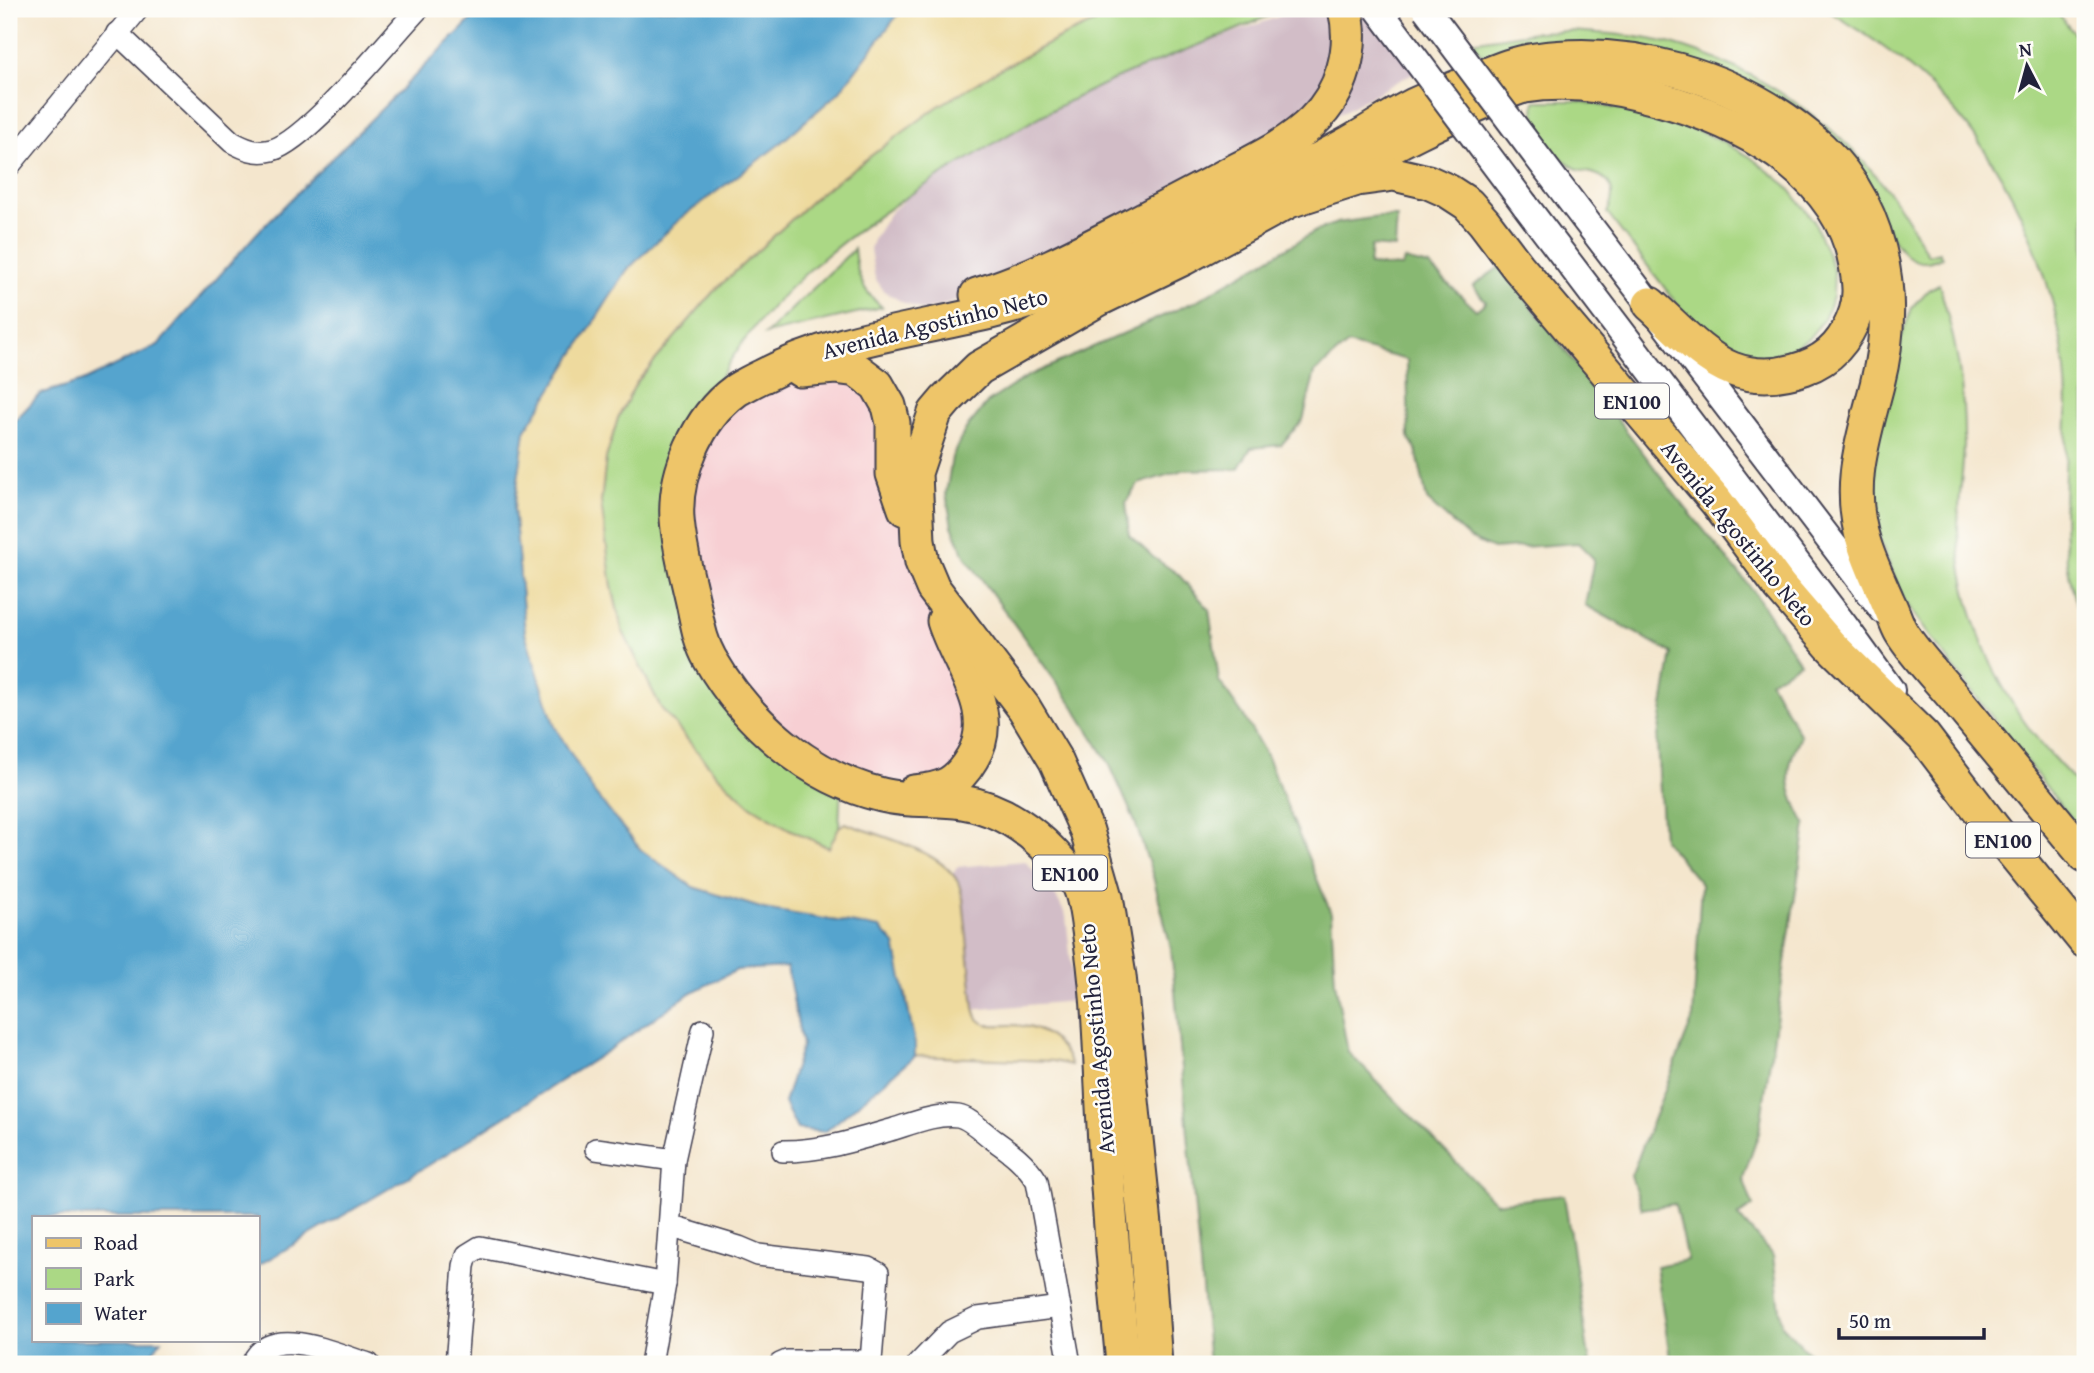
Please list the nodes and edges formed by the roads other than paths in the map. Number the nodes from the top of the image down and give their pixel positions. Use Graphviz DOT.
graph roads {
  1 [pos="138,9"];
  2 [pos="418,9"];
  3 [pos="1345,9"];
  4 [pos="1378,9"];
  5 [pos="1426,9"];
  6 [pos="117,33"];
  7 [pos="9,166"];
  8 [pos="1289,201"];
  9 [pos="1650,304"];
  10 [pos="736,390"];
  11 [pos="918,541"];
  12 [pos="933,588"];
  13 [pos="1902,633"];
  14 [pos="1924,737"];
  15 [pos="881,795"];
  16 [pos="2085,856"];
  17 [pos="2085,941"];
  18 [pos="703,1030"];
  19 [pos="596,1149"];
  20 [pos="783,1151"];
  21 [pos="674,1160"];
  22 [pos="669,1226"];
  23 [pos="666,1284"];
  24 [pos="1059,1307"];
  25 [pos="873,1362"];
  26 [pos="252,1364"];
  27 [pos="369,1364"];
  28 [pos="456,1364"];
  29 [pos="651,1364"];
  30 [pos="780,1364"];
  31 [pos="918,1364"];
  32 [pos="1070,1364"];
  33 [pos="1123,1364"];
  34 [pos="1155,1364"];
  1 -- 6 [label="street"];
  2 -- 6 [label="street"];
  3 -- 10 [label="main road"];
  4 -- 14 [label="street, bridge"];
  5 -- 9 [label="street, bridge"];
  6 -- 7 [label="street"];
  8 -- 9 [label="main road"];
  8 -- 11 [label="main road, Avenida Agostinho Neto / EN100"];
  8 -- 14 [label="main road, Avenida Agostinho Neto / EN100"];
  9 -- 13 [label="street"];
  10 -- 11 [label="main road"];
  10 -- 13 [label="main road, Avenida Agostinho Neto / EN100"];
  10 -- 15 [label="main road, Avenida Agostinho Neto / EN100"];
  11 -- 12 [label="main road, Avenida Agostinho Neto / EN100"];
  12 -- 15 [label="main road"];
  12 -- 34 [label="main road, Avenida Agostinho Neto / EN100"];
  13 -- 16 [label="main road, EN100"];
  14 -- 17 [label="main road, EN100"];
  15 -- 33 [label="main road, Avenida Agostinho Neto / EN100"];
  18 -- 21 [label="street"];
  19 -- 21 [label="street"];
  20 -- 24 [label="street"];
  21 -- 22 [label="street"];
  22 -- 23 [label="street"];
  22 -- 25 [label="street"];
  23 -- 28 [label="street"];
  23 -- 29 [label="street"];
  24 -- 31 [label="street"];
  24 -- 32 [label="street"];
  25 -- 30 [label="street"];
  26 -- 27 [label="street"];
}
